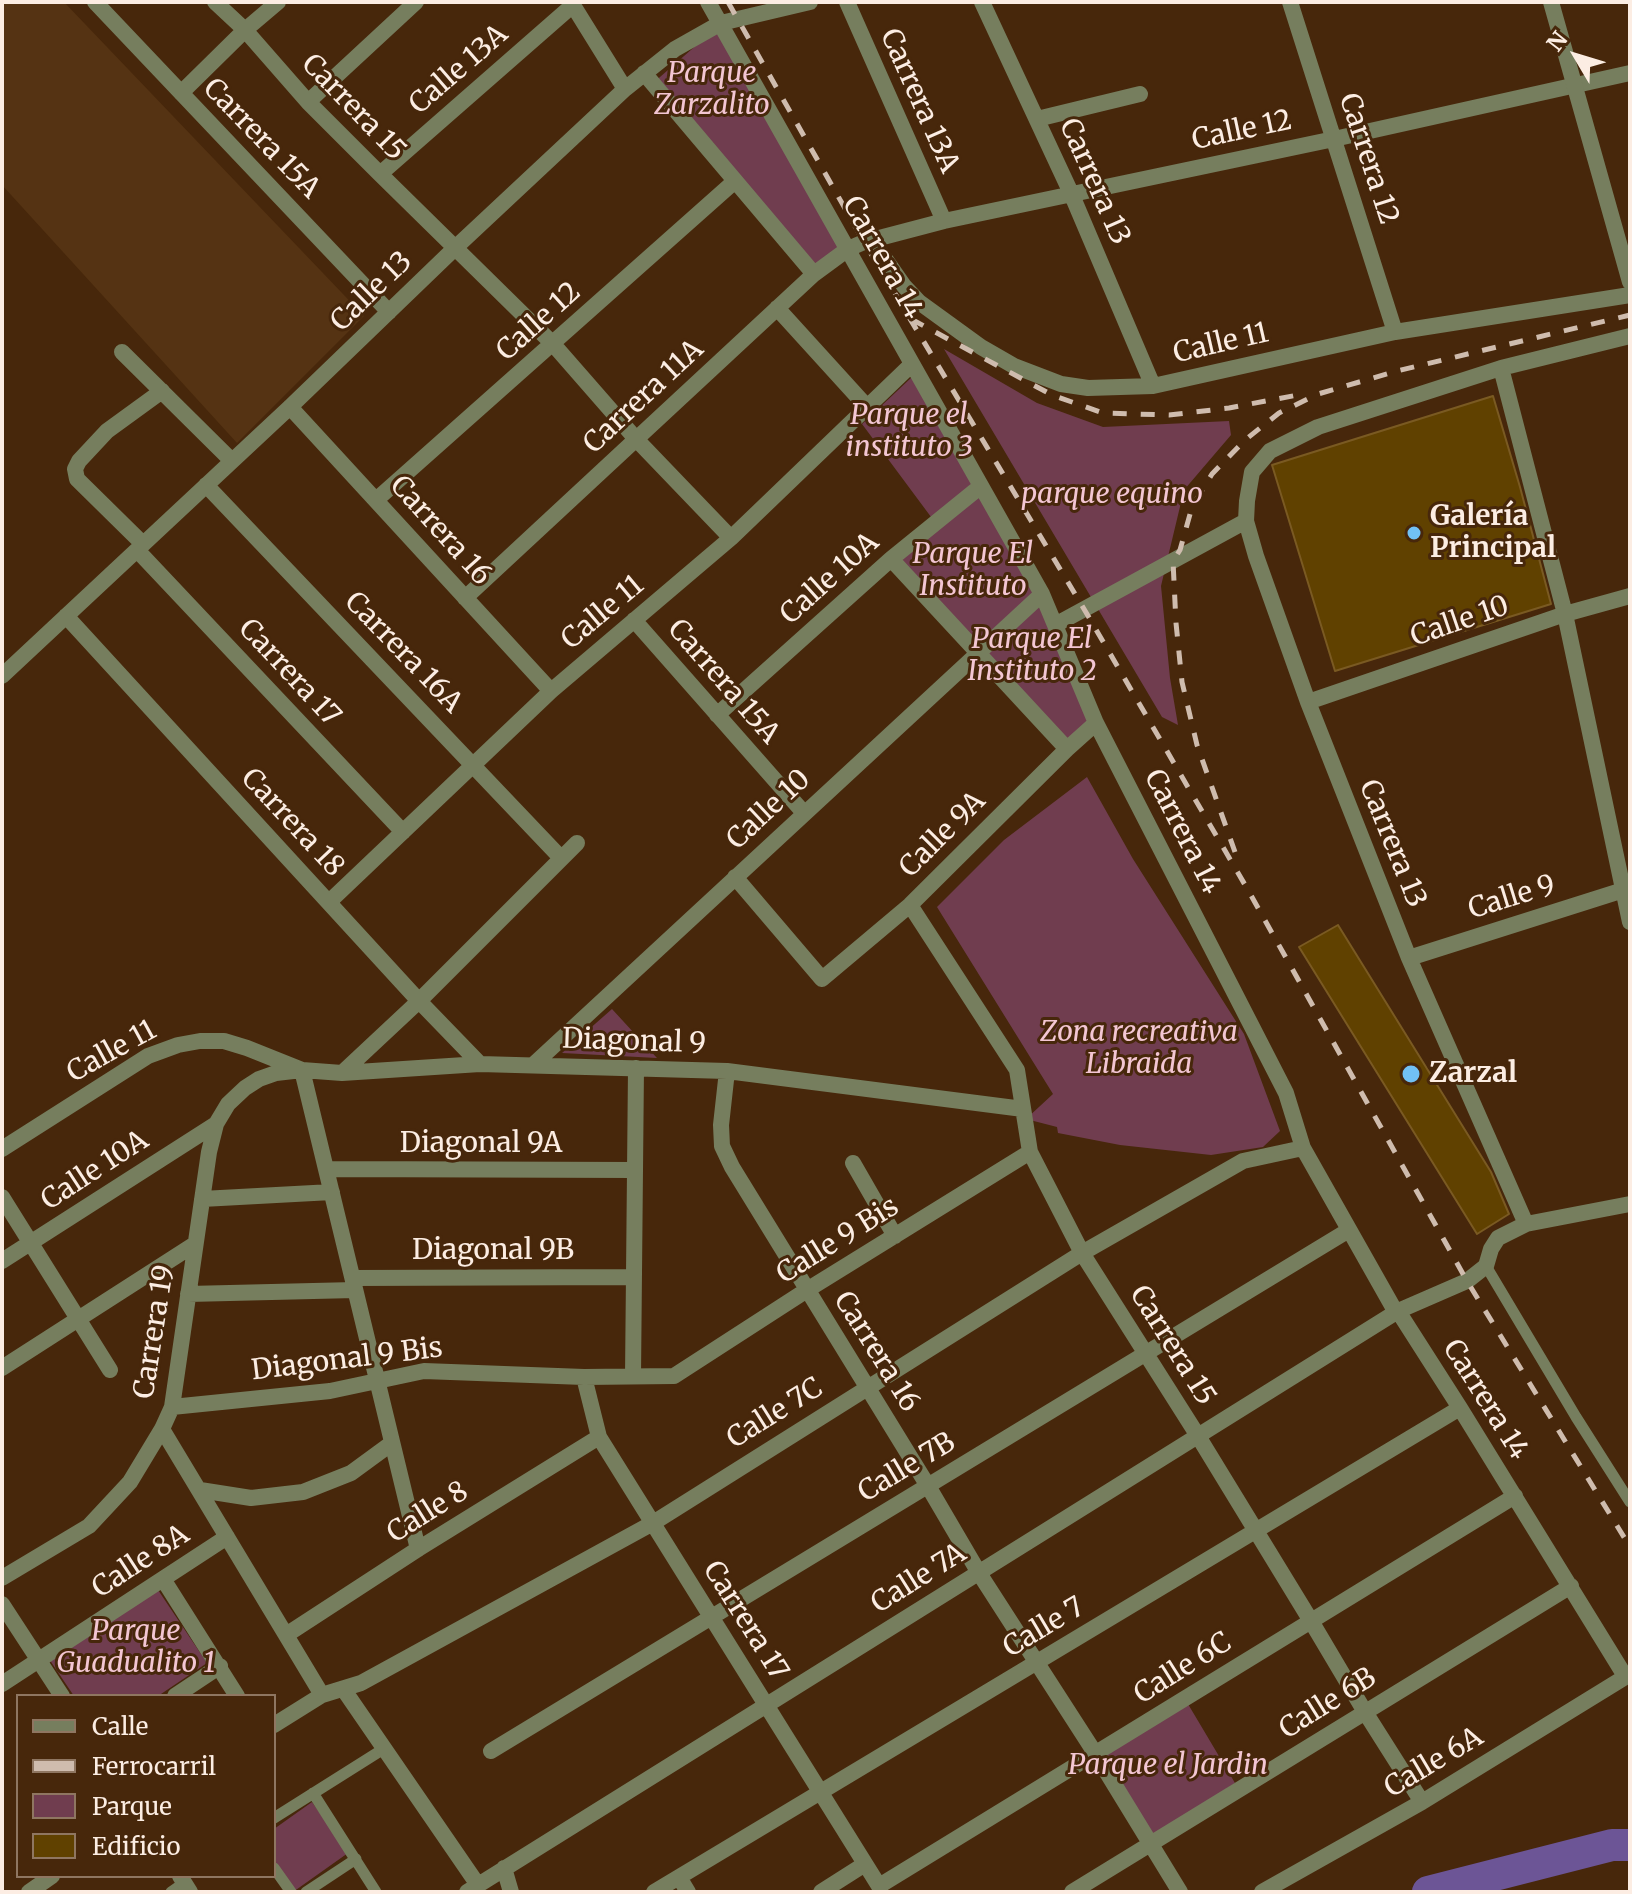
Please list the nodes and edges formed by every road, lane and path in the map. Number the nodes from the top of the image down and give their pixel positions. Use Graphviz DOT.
graph roads {
  1 [pos="95,2"];
  2 [pos="215,2"];
  3 [pos="278,2"];
  4 [pos="416,2"];
  5 [pos="708,2"];
  6 [pos="810,2"];
  7 [pos="847,2"];
  8 [pos="982,2"];
  9 [pos="1290,2"];
  10 [pos="1551,2"];
  11 [pos="572,3"];
  12 [pos="748,8"];
  13 [pos="721,23"];
  14 [pos="245,30"];
  15 [pos="644,73"];
  16 [pos="1630,73"];
  17 [pos="1575,86"];
  18 [pos="625,89"];
  19 [pos="181,93"];
  20 [pos="1140,94"];
  21 [pos="308,102"];
  22 [pos="1037,119"];
  23 [pos="1334,139"];
  24 [pos="380,174"];
  25 [pos="735,181"];
  26 [pos="1071,193"];
  27 [pos="944,221"];
  28 [pos="868,241"];
  29 [pos="455,248"];
  30 [pos="848,249"];
  31 [pos="814,274"];
  32 [pos="1630,282"];
  33 [pos="1630,295"];
  34 [pos="777,308"];
  35 [pos="389,312"];
  36 [pos="1395,332"];
  37 [pos="1630,336"];
  38 [pos="553,344"];
  39 [pos="122,352"];
  40 [pos="912,364"];
  41 [pos="1501,368"];
  42 [pos="1153,386"];
  43 [pos="162,391"];
  44 [pos="290,407"];
  45 [pos="867,407"];
  46 [pos="636,439"];
  47 [pos="232,461"];
  48 [pos="206,485"];
  49 [pos="981,486"];
  50 [pos="376,500"];
  51 [pos="1246,521"];
  52 [pos="731,538"];
  53 [pos="140,547"];
  54 [pos="891,559"];
  55 [pos="1042,594"];
  56 [pos="1630,596"];
  57 [pos="465,598"];
  58 [pos="1565,614"];
  59 [pos="66,616"];
  60 [pos="634,620"];
  61 [pos="1055,625"];
  62 [pos="979,652"];
  63 [pos="2,676"];
  64 [pos="551,691"];
  65 [pos="1308,702"];
  66 [pos="717,715"];
  67 [pos="1096,723"];
  68 [pos="1067,749"];
  69 [pos="474,765"];
  70 [pos="804,813"];
  71 [pos="403,832"];
  72 [pos="577,843"];
  73 [pos="561,858"];
  74 [pos="735,877"];
  75 [pos="1627,889"];
  76 [pos="329,902"];
  77 [pos="910,905"];
  78 [pos="1630,922"];
  79 [pos="1409,958"];
  80 [pos="419,1001"];
  81 [pos="480,1064"];
  82 [pos="533,1065"];
  83 [pos="636,1068"];
  84 [pos="302,1070"];
  85 [pos="727,1071"];
  86 [pos="342,1073"];
  87 [pos="245,1088"];
  88 [pos="1023,1109"];
  89 [pos="216,1124"];
  90 [pos="1303,1148"];
  91 [pos="2,1149"];
  92 [pos="1030,1152"];
  93 [pos="853,1163"];
  94 [pos="326,1169"];
  95 [pos="635,1170"];
  96 [pos="332,1192"];
  97 [pos="2,1197"];
  98 [pos="202,1199"];
  99 [pos="1630,1204"];
  100 [pos="1526,1224"];
  101 [pos="1349,1230"];
  102 [pos="895,1236"];
  103 [pos="31,1243"];
  104 [pos="195,1244"];
  105 [pos="1082,1253"];
  106 [pos="2,1261"];
  107 [pos="1486,1266"];
  108 [pos="634,1277"];
  109 [pos="354,1284"];
  110 [pos="807,1290"];
  111 [pos="188,1294"];
  112 [pos="1398,1311"];
  113 [pos="79,1320"];
  114 [pos="1145,1354"];
  115 [pos="2,1368"];
  116 [pos="110,1370"];
  117 [pos="633,1376"];
  118 [pos="674,1376"];
  119 [pos="584,1377"];
  120 [pos="377,1381"];
  121 [pos="867,1387"];
  122 [pos="172,1407"];
  123 [pos="1460,1408"];
  124 [pos="162,1429"];
  125 [pos="1198,1436"];
  126 [pos="599,1437"];
  127 [pos="392,1443"];
  128 [pos="928,1486"];
  129 [pos="200,1490"];
  130 [pos="1515,1496"];
  131 [pos="1630,1502"];
  132 [pos="653,1523"];
  133 [pos="1255,1531"];
  134 [pos="227,1537"];
  135 [pos="418,1549"];
  136 [pos="979,1573"];
  137 [pos="2,1578"];
  138 [pos="163,1579"];
  139 [pos="1571,1586"];
  140 [pos="2,1604"];
  141 [pos="712,1617"];
  142 [pos="1311,1621"];
  143 [pos="286,1635"];
  144 [pos="39,1660"];
  145 [pos="1036,1663"];
  146 [pos="220,1666"];
  147 [pos="1627,1675"];
  148 [pos="2,1684"];
  149 [pos="344,1690"];
  150 [pos="61,1694"];
  151 [pos="178,1694"];
  152 [pos="236,1694"];
  153 [pos="322,1695"];
  154 [pos="766,1705"];
  155 [pos="1365,1712"];
  156 [pos="276,1724"];
  157 [pos="385,1748"];
  158 [pos="491,1751"];
  159 [pos="1095,1753"];
  160 [pos="820,1792"];
  161 [pos="313,1793"];
  162 [pos="1422,1802"];
  163 [pos="276,1817"];
  164 [pos="1150,1844"];
  165 [pos="356,1859"];
  166 [pos="865,1864"];
  167 [pos="504,1868"];
  168 [pos="276,1871"];
  169 [pos="49,1878"];
  170 [pos="684,1884"];
  171 [pos="879,1886"];
  172 [pos="473,1889"];
  173 [pos="29,1892"];
  174 [pos="291,1892"];
  175 [pos="306,1892"];
  176 [pos="376,1892"];
  177 [pos="511,1892"];
  178 [pos="654,1892"];
  179 [pos="821,1892"];
  180 [pos="1072,1892"];
  181 [pos="1180,1892"];
  182 [pos="1262,1892"];
  1 -- 19 [label="street, Carrera 15A"];
  2 -- 14 [label="street, Carrera 15"];
  3 -- 14 [label="street"];
  4 -- 21 [label="street"];
  5 -- 13 [label="street, Carrera 14"];
  6 -- 12 [label="street, Calle 13"];
  7 -- 27 [label="street, Carrera 13A"];
  8 -- 22 [label="street, Carrera 13"];
  9 -- 23 [label="street, Carrera 12"];
  10 -- 17 [label="street"];
  11 -- 18 [label="street"];
  11 -- 24 [label="street, Calle 13A"];
  12 -- 13 [label="street, Calle 13"];
  13 -- 15 [label="street, Calle 13"];
  13 -- 30 [label="street, Carrera 14"];
  14 -- 19 [label="street"];
  14 -- 21 [label="street, Carrera 15"];
  15 -- 18 [label="street, Calle 13"];
  15 -- 25 [label="street"];
  16 -- 17 [label="street, Calle 12"];
  17 -- 23 [label="street, Calle 12"];
  17 -- 32 [label="street"];
  18 -- 29 [label="street, Calle 13"];
  19 -- 35 [label="street, Carrera 15A"];
  20 -- 22 [label="street"];
  21 -- 24 [label="street, Carrera 15"];
  22 -- 26 [label="street, Carrera 13"];
  23 -- 26 [label="street, Calle 12"];
  23 -- 36 [label="street, Carrera 12"];
  24 -- 29 [label="street, Carrera 15"];
  25 -- 31 [label="street"];
  25 -- 38 [label="street, Calle 12"];
  26 -- 27 [label="street, Calle 12"];
  26 -- 42 [label="street, Carrera 13"];
  27 -- 28 [label="street, Calle 12"];
  28 -- 30 [label="street, Carrera 11A"];
  28 -- 42 [label="street, Calle 11"];
  29 -- 35 [label="street, Calle 13"];
  29 -- 38 [label="street, Carrera 15"];
  30 -- 31 [label="street, Carrera 11A"];
  30 -- 40 [label="street, Carrera 14"];
  31 -- 34 [label="street, Carrera 11A"];
  33 -- 36 [label="street, Calle 11"];
  34 -- 45 [label="street"];
  34 -- 46 [label="street, Carrera 11A"];
  35 -- 44 [label="street, Calle 13"];
  36 -- 42 [label="street, Calle 11"];
  37 -- 41 [label="street"];
  38 -- 46 [label="street"];
  38 -- 50 [label="street, Calle 12"];
  39 -- 43 [label="street"];
  40 -- 45 [label="street, Calle 11"];
  40 -- 49 [label="street, Carrera 14"];
  41 -- 51 [label="street, Carrera 13"];
  41 -- 58 [label="street"];
  43 -- 47 [label="street"];
  43 -- 53 [label="street, Carrera 17"];
  44 -- 47 [label="street, Calle 13"];
  44 -- 50 [label="street, Carrera 16"];
  45 -- 52 [label="street, Calle 11"];
  46 -- 52 [label="street"];
  46 -- 57 [label="street, Carrera 11A"];
  47 -- 48 [label="street, Calle 13"];
  48 -- 53 [label="street, Calle 13"];
  48 -- 69 [label="street, Carrera 16A"];
  49 -- 54 [label="street, Calle 10A"];
  49 -- 55 [label="street, Carrera 14"];
  50 -- 57 [label="street, Carrera 16"];
  51 -- 61 [label="street"];
  51 -- 65 [label="street, Carrera 13"];
  52 -- 60 [label="street, Calle 11"];
  53 -- 59 [label="street, Calle 13"];
  53 -- 71 [label="street, Carrera 17"];
  54 -- 62 [label="street"];
  54 -- 66 [label="street, Calle 10A"];
  55 -- 61 [label="street, Carrera 14"];
  55 -- 62 [label="street, Calle 10"];
  56 -- 58 [label="street, Calle 10"];
  57 -- 64 [label="street, Carrera 16"];
  58 -- 65 [label="street, Calle 10"];
  58 -- 75 [label="street"];
  59 -- 63 [label="street, Calle 13"];
  59 -- 76 [label="street, Carrera 18"];
  60 -- 64 [label="street, Calle 11"];
  60 -- 66 [label="street, Carrera 15A"];
  61 -- 67 [label="street, Carrera 14"];
  62 -- 68 [label="street"];
  62 -- 70 [label="street, Calle 10"];
  64 -- 69 [label="street, Calle 11"];
  65 -- 79 [label="street, Carrera 13"];
  66 -- 70 [label="street, Carrera 15A"];
  67 -- 68 [label="street, Calle 9A"];
  67 -- 90 [label="street, Carrera 14"];
  68 -- 77 [label="street, Calle 9A"];
  69 -- 71 [label="street, Calle 11"];
  69 -- 73 [label="street, Carrera 16A"];
  70 -- 74 [label="street, Calle 10"];
  71 -- 76 [label="street, Calle 11"];
  72 -- 73 [label="street"];
  73 -- 80 [label="street"];
  74 -- 77 [label="street, Calle 9A"];
  74 -- 82 [label="street, Calle 10"];
  75 -- 78 [label="street"];
  75 -- 79 [label="street, Calle 9"];
  76 -- 80 [label="street, Carrera 18"];
  77 -- 88 [label="street, Carrera 15"];
  79 -- 100 [label="street, Carrera 13"];
  80 -- 81 [label="street, Carrera 18"];
  80 -- 86 [label="street"];
  81 -- 82 [label="street, Diagonal 9"];
  81 -- 86 [label="street, Diagonal 9"];
  82 -- 83 [label="street, Diagonal 9"];
  83 -- 85 [label="street, Diagonal 9"];
  83 -- 95 [label="street"];
  84 -- 86 [label="street, Diagonal 9"];
  84 -- 87 [label="street, Diagonal 9"];
  84 -- 91 [label="street, Calle 11"];
  84 -- 94 [label="street"];
  85 -- 88 [label="street, Diagonal 9"];
  85 -- 110 [label="street, Carrera 16"];
  87 -- 89 [label="street, Carrera 19"];
  88 -- 92 [label="street, Carrera 15"];
  89 -- 98 [label="street, Carrera 19"];
  89 -- 103 [label="street, Calle 10A"];
  90 -- 101 [label="street, Carrera 14"];
  90 -- 105 [label="street, Calle 7C"];
  92 -- 102 [label="street, Calle 9 Bis"];
  92 -- 105 [label="street, Carrera 15"];
  93 -- 102 [label="street"];
  94 -- 95 [label="street, Diagonal 9A"];
  94 -- 96 [label="street"];
  95 -- 108 [label="street"];
  96 -- 98 [label="street"];
  96 -- 109 [label="street"];
  97 -- 103 [label="street"];
  98 -- 104 [label="street, Carrera 19"];
  99 -- 100 [label="street"];
  100 -- 107 [label="street"];
  101 -- 112 [label="street, Carrera 14"];
  101 -- 114 [label="street, Calle 7B"];
  102 -- 110 [label="street, Calle 9 Bis"];
  103 -- 106 [label="street, Calle 10A"];
  103 -- 113 [label="street"];
  104 -- 111 [label="street, Carrera 19"];
  104 -- 113 [label="street"];
  105 -- 114 [label="street, Carrera 15"];
  105 -- 121 [label="street, Calle 7C"];
  107 -- 112 [label="street"];
  107 -- 131 [label="lane"];
  108 -- 109 [label="street, Diagonal 9B"];
  108 -- 117 [label="street"];
  109 -- 111 [label="street, Diagonal 9B"];
  109 -- 120 [label="street"];
  110 -- 118 [label="street, Calle 9 Bis"];
  110 -- 121 [label="street, Carrera 16"];
  111 -- 122 [label="street, Carrera 19"];
  112 -- 123 [label="street, Carrera 14"];
  112 -- 125 [label="street, Calle 7A"];
  113 -- 115 [label="street"];
  113 -- 116 [label="street"];
  114 -- 125 [label="street, Carrera 15"];
  114 -- 128 [label="street, Calle 7B"];
  117 -- 118 [label="street, Diagonal 9 Bis"];
  117 -- 119 [label="street, Diagonal 9 Bis"];
  119 -- 120 [label="street, Diagonal 9 Bis"];
  119 -- 126 [label="street, Carrera 17"];
  120 -- 122 [label="street, Diagonal 9 Bis"];
  120 -- 127 [label="street"];
  121 -- 128 [label="street, Carrera 16"];
  121 -- 132 [label="street, Calle 7C"];
  122 -- 124 [label="street, Carrera 19"];
  123 -- 130 [label="street, Carrera 14"];
  123 -- 133 [label="street, Calle 7"];
  124 -- 129 [label="street, Carrera 19"];
  124 -- 137 [label="street"];
  125 -- 133 [label="street, Carrera 15"];
  125 -- 136 [label="street, Calle 7A"];
  126 -- 132 [label="street, Carrera 17"];
  126 -- 135 [label="street, Calle 8"];
  127 -- 129 [label="street"];
  127 -- 135 [label="street"];
  128 -- 136 [label="street, Carrera 16"];
  128 -- 141 [label="street, Calle 7B"];
  129 -- 134 [label="street, Carrera 19"];
  130 -- 139 [label="street, Carrera 14"];
  130 -- 142 [label="street, Calle 6C"];
  132 -- 141 [label="street, Carrera 17"];
  132 -- 149 [label="street, Calle 7C"];
  133 -- 142 [label="street, Carrera 15"];
  133 -- 145 [label="street, Calle 7"];
  134 -- 138 [label="street, Calle 8A"];
  134 -- 143 [label="street, Carrera 19"];
  135 -- 143 [label="street, Calle 8"];
  136 -- 145 [label="street, Carrera 16"];
  136 -- 154 [label="street, Calle 7A"];
  138 -- 144 [label="street, Calle 8A"];
  138 -- 146 [label="street"];
  139 -- 147 [label="street, Carrera 14"];
  139 -- 155 [label="street, Calle 6B"];
  140 -- 144 [label="street"];
  141 -- 154 [label="street, Carrera 17"];
  141 -- 158 [label="street, Calle 7B"];
  142 -- 155 [label="street, Carrera 15"];
  142 -- 159 [label="street, Calle 6C"];
  143 -- 153 [label="street, Carrera 19"];
  144 -- 148 [label="street, Calle 8A"];
  144 -- 150 [label="street"];
  145 -- 159 [label="street, Carrera 16"];
  145 -- 160 [label="street, Calle 7"];
  146 -- 151 [label="street"];
  146 -- 152 [label="street"];
  147 -- 162 [label="street, Calle 6A"];
  149 -- 153 [label="street, Calle 7C"];
  149 -- 157 [label="street"];
  153 -- 156 [label="street, Calle 7C"];
  154 -- 160 [label="street, Carrera 17"];
  154 -- 167 [label="street, Calle 7A"];
  155 -- 162 [label="street, Carrera 15"];
  155 -- 164 [label="street, Calle 6B"];
  157 -- 161 [label="lane"];
  157 -- 172 [label="street"];
  159 -- 164 [label="street, Carrera 16"];
  159 -- 171 [label="street, Calle 6C"];
  160 -- 166 [label="street, Carrera 17"];
  160 -- 170 [label="street, Calle 7"];
  161 -- 163 [label="lane"];
  161 -- 165 [label="lane"];
  162 -- 182 [label="street, Calle 6A"];
  164 -- 180 [label="street, Calle 6B"];
  164 -- 181 [label="street, Carrera 16"];
  165 -- 175 [label="lane"];
  165 -- 176 [label="lane"];
  166 -- 171 [label="street, Carrera 17"];
  166 -- 179 [label="street"];
  167 -- 172 [label="street, Calle 7A"];
  167 -- 177 [label="street"];
  168 -- 174 [label="lane"];
  169 -- 173 [label="street"];
  170 -- 178 [label="street, Calle 7"];
}
